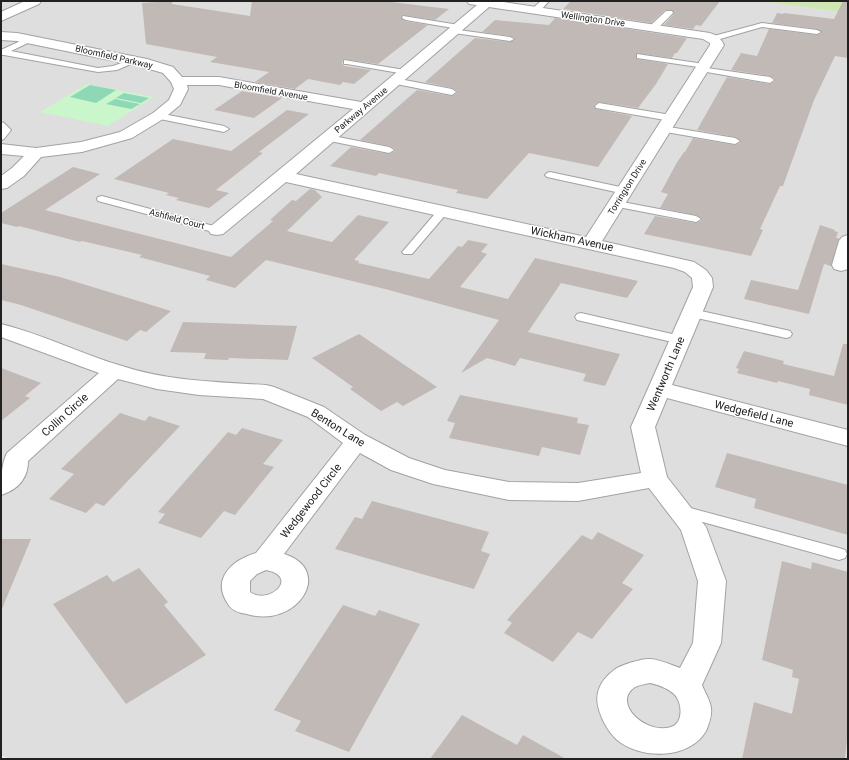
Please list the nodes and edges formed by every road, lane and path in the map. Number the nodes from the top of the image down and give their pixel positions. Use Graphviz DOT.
graph roads {
  1 [pos="35,1"];
  2 [pos="473,1"];
  3 [pos="545,1"];
  4 [pos="487,3"];
  5 [pos="536,10"];
  6 [pos="669,13"];
  7 [pos="1,17"];
  8 [pos="406,18"];
  9 [pos="653,28"];
  10 [pos="457,29"];
  11 [pos="817,32"];
  12 [pos="1,36"];
  13 [pos="29,39"];
  14 [pos="510,39"];
  15 [pos="713,39"];
  16 [pos="2,52"];
  17 [pos="640,56"];
  18 [pos="136,60"];
  19 [pos="347,62"];
  20 [pos="703,67"];
  21 [pos="400,77"];
  22 [pos="770,80"];
  23 [pos="178,81"];
  24 [pos="452,92"];
  25 [pos="599,106"];
  26 [pos="364,107"];
  27 [pos="158,116"];
  28 [pos="667,124"];
  29 [pos="1,125"];
  30 [pos="224,129"];
  31 [pos="1,137"];
  32 [pos="328,138"];
  33 [pos="735,141"];
  34 [pos="1,149"];
  35 [pos="389,150"];
  36 [pos="36,153"];
  37 [pos="550,175"];
  38 [pos="283,176"];
  39 [pos="1,184"];
  40 [pos="621,197"];
  41 [pos="102,199"];
  42 [pos="443,211"];
  43 [pos="696,219"];
  44 [pos="217,230"];
  45 [pos="848,241"];
  46 [pos="591,244"];
  47 [pos="408,252"];
  48 [pos="841,265"];
  49 [pos="699,273"];
  50 [pos="692,313"];
  51 [pos="581,317"];
  52 [pos="1,330"];
  53 [pos="786,334"];
  54 [pos="681,340"];
  55 [pos="114,371"];
  56 [pos="660,389"];
  57 [pos="848,438"];
  58 [pos="357,441"];
  59 [pos="9,456"];
  60 [pos="654,479"];
  61 [pos="1,486"];
  62 [pos="679,510"];
  63 [pos="839,554"];
  64 [pos="265,560"];
  65 [pos="686,687"];
  1 -- 7 [label="street"];
  2 -- 4 [label="street, Wellington Drive"];
  3 -- 5 [label="lane"];
  4 -- 5 [label="street, Wellington Drive"];
  4 -- 10 [label="street, Parkway Avenue"];
  5 -- 9 [label="street, Wellington Drive"];
  6 -- 9 [label="lane"];
  8 -- 10 [label="lane"];
  9 -- 15 [label="street, Wellington Drive"];
  10 -- 14 [label="lane"];
  10 -- 21 [label="street, Parkway Avenue"];
  11 -- 15 [label="lane"];
  12 -- 13 [label="street, Bloomfield Parkway"];
  13 -- 16 [label="lane"];
  13 -- 18 [label="street, Bloomfield Parkway"];
  15 -- 20 [label="street, Torrington Drive"];
  16 -- 18 [label="lane"];
  17 -- 20 [label="lane"];
  18 -- 23 [label="street, Bloomfield Parkway"];
  19 -- 21 [label="lane, Parkway Avenue"];
  20 -- 22 [label="lane"];
  20 -- 28 [label="street, Torrington Drive"];
  21 -- 24 [label="lane, Parkway Avenue"];
  21 -- 26 [label="street, Parkway Avenue"];
  23 -- 26 [label="street, Bloomfield Avenue"];
  23 -- 27 [label="street"];
  25 -- 28 [label="lane"];
  26 -- 32 [label="street, Parkway Avenue"];
  27 -- 30 [label="lane"];
  27 -- 36 [label="street"];
  28 -- 33 [label="lane"];
  28 -- 40 [label="street, Torrington Drive"];
  29 -- 31 [label="lane"];
  32 -- 35 [label="lane, Parkway Avenue"];
  32 -- 38 [label="street, Parkway Avenue"];
  34 -- 36 [label="street"];
  36 -- 39 [label="street"];
  37 -- 40 [label="lane"];
  38 -- 42 [label="street, Wickham Avenue"];
  38 -- 44 [label="street, Ashfield Court"];
  40 -- 43 [label="lane"];
  40 -- 46 [label="street, Torrington Drive"];
  41 -- 44 [label="lane, Ashfield Court"];
  42 -- 46 [label="street, Wickham Avenue"];
  42 -- 47 [label="lane"];
  45 -- 48 [label="street"];
  46 -- 49 [label="street, Wickham Avenue"];
  49 -- 50 [label="street, Wentworth Lane"];
  50 -- 53 [label="lane"];
  50 -- 54 [label="street, Wentworth Lane"];
  51 -- 54 [label="lane"];
  52 -- 55 [label="street, Benton Lane"];
  54 -- 56 [label="street, Wentworth Lane"];
  55 -- 58 [label="street, Benton Lane"];
  55 -- 59 [label="street, Collin Circle"];
  56 -- 57 [label="street, Wedgefield Lane"];
  56 -- 60 [label="street, Wentworth Lane"];
  58 -- 60 [label="street, Benton Lane"];
  58 -- 64 [label="street, Wedgewood Circle"];
  59 -- 61 [label="street, Collin Circle"];
  60 -- 62 [label="street"];
  62 -- 63 [label="lane"];
  62 -- 65 [label="street"];
}
